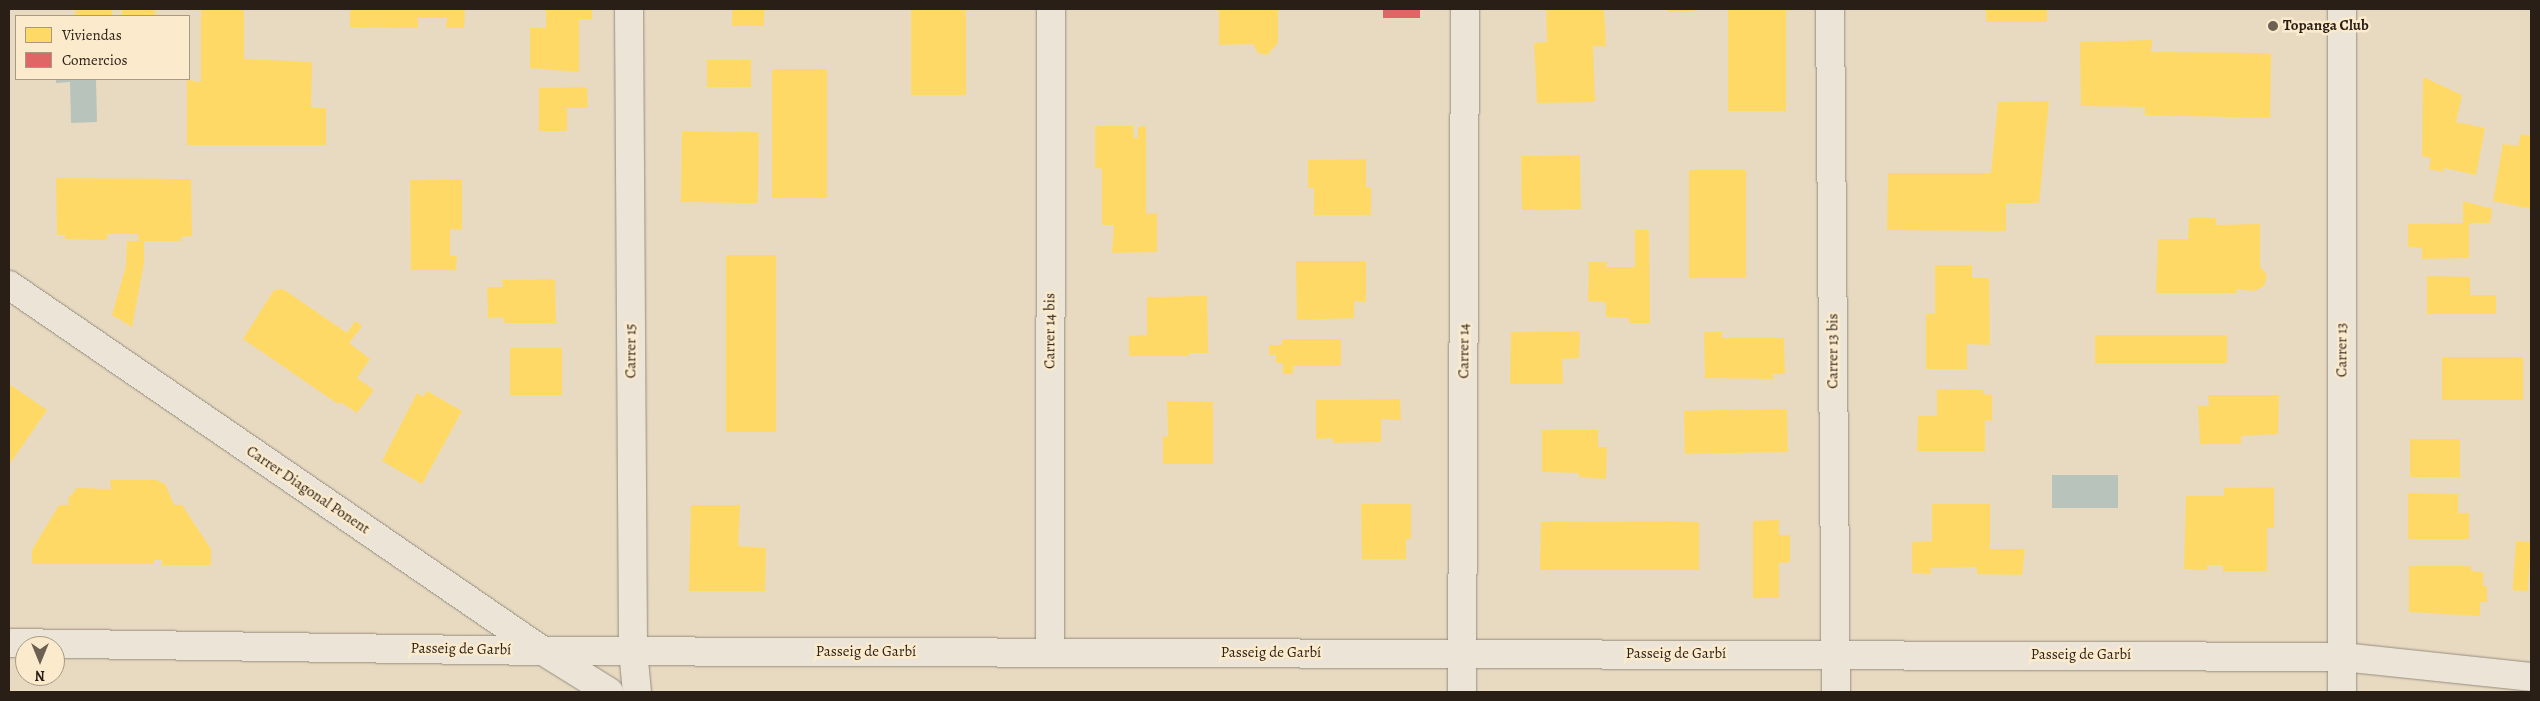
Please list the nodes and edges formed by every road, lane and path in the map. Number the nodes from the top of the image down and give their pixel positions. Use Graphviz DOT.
graph roads {
  1 [pos="629,9"];
  2 [pos="1051,9"];
  3 [pos="1465,9"];
  4 [pos="1830,9"];
  5 [pos="2342,9"];
  6 [pos="9,285"];
  7 [pos="9,643"];
  8 [pos="543,650"];
  9 [pos="633,650"];
  10 [pos="1050,653"];
  11 [pos="1462,654"];
  12 [pos="1835,654"];
  13 [pos="2342,656"];
  14 [pos="2531,677"];
  15 [pos="609,692"];
  16 [pos="637,692"];
  17 [pos="1462,692"];
  18 [pos="1836,692"];
  19 [pos="2342,692"];
  1 -- 9 [label="street, Carrer 15"];
  2 -- 10 [label="street, Carrer 14 bis"];
  3 -- 11 [label="street, Carrer 14"];
  4 -- 12 [label="street, Carrer 13 bis"];
  5 -- 13 [label="street, Carrer 13"];
  6 -- 8 [label="street, Carrer Diagonal Ponent"];
  7 -- 8 [label="street, Passeig de Garbí"];
  8 -- 9 [label="street, Passeig de Garbí"];
  8 -- 15 [label="street, Carrer Diagonal Ponent"];
  9 -- 10 [label="street, Passeig de Garbí"];
  9 -- 16 [label="street, Carrer 15"];
  10 -- 11 [label="street, Passeig de Garbí"];
  11 -- 12 [label="street, Passeig de Garbí"];
  11 -- 17 [label="street, Carrer 14"];
  12 -- 13 [label="street, Passeig de Garbí"];
  12 -- 18 [label="street, Carrer 13 bis"];
  13 -- 14 [label="street, Passeig de Garbí"];
  13 -- 19 [label="street, Carrer 13"];
}
